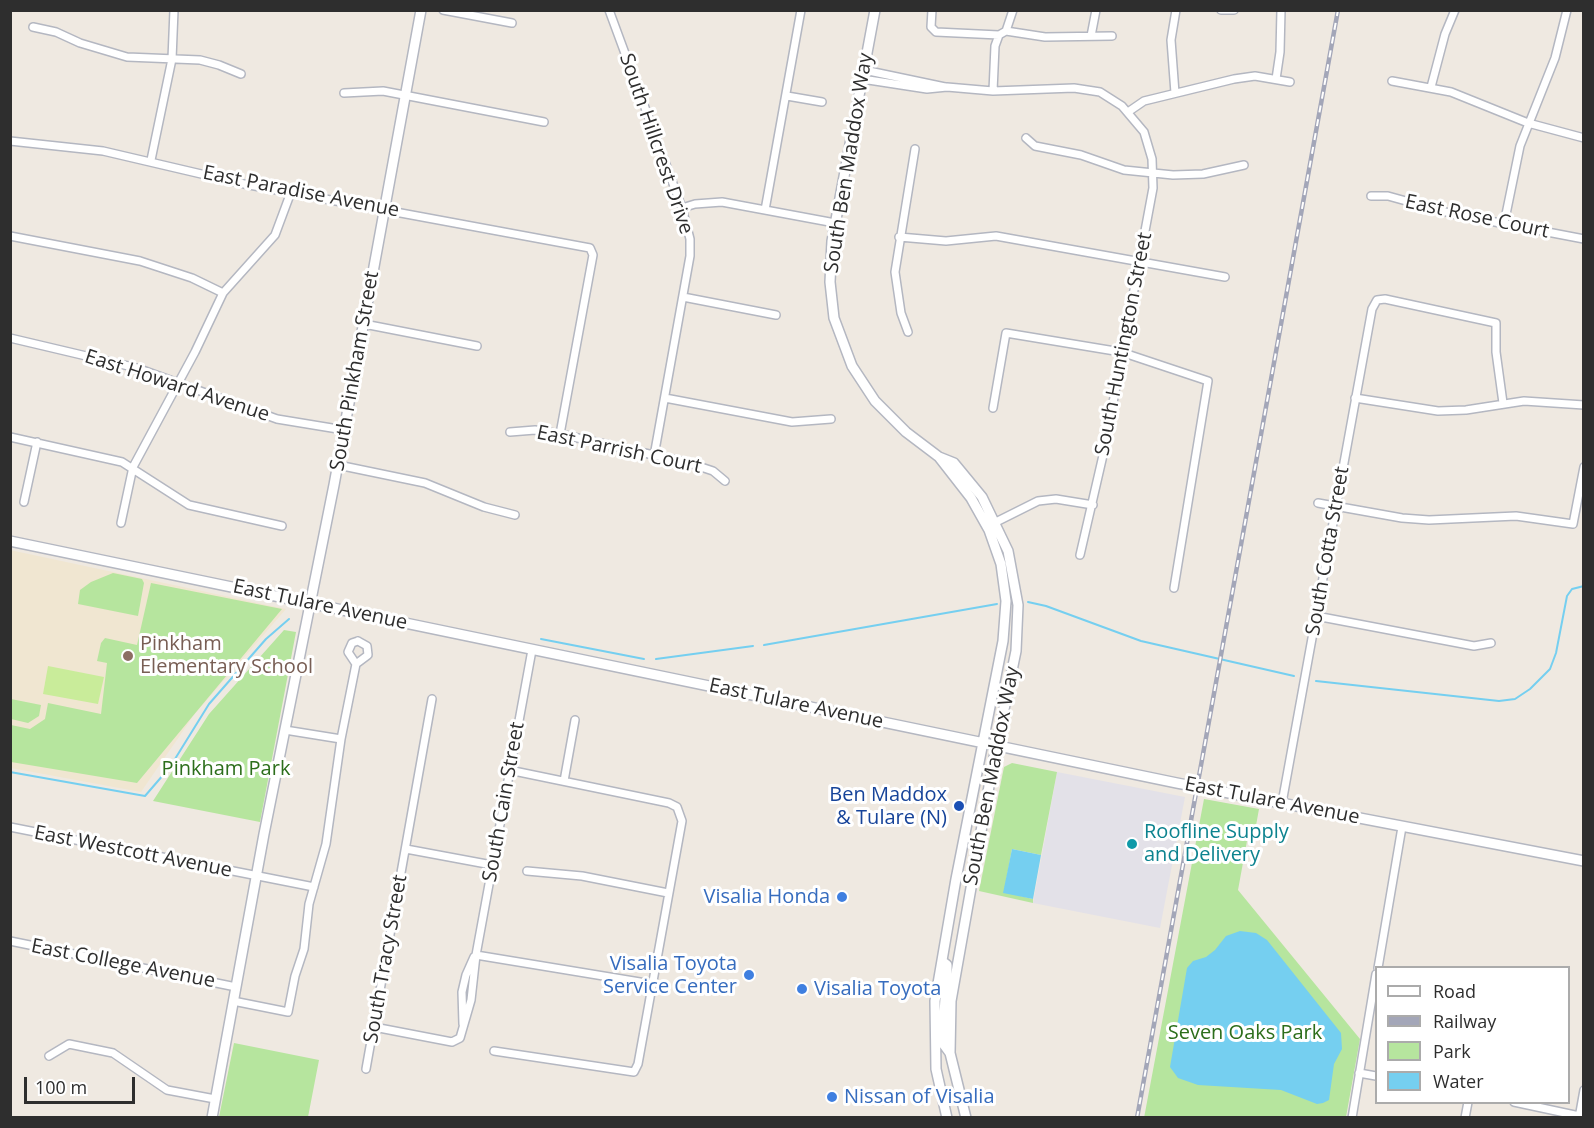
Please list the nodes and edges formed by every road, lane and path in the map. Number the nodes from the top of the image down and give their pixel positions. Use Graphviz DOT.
graph roads {
  1 [pos="174,10"];
  2 [pos="421,10"];
  3 [pos="443,10"];
  4 [pos="609,10"];
  5 [pos="801,10"];
  6 [pos="875,10"];
  7 [pos="932,10"];
  8 [pos="1013,10"];
  9 [pos="1096,10"];
  10 [pos="1176,10"];
  11 [pos="1221,10"];
  12 [pos="1234,10"];
  13 [pos="1281,10"];
  14 [pos="1455,10"];
  15 [pos="1567,10"];
  16 [pos="513,23"];
  17 [pos="33,27"];
  18 [pos="1002,33"];
  19 [pos="1091,36"];
  20 [pos="1112,36"];
  21 [pos="172,59"];
  22 [pos="241,74"];
  23 [pos="863,75"];
  24 [pos="1276,79"];
  25 [pos="1392,81"];
  26 [pos="1290,82"];
  27 [pos="1431,87"];
  28 [pos="993,91"];
  29 [pos="344,93"];
  30 [pos="1175,93"];
  31 [pos="406,95"];
  32 [pos="787,96"];
  33 [pos="822,102"];
  34 [pos="1128,112"];
  35 [pos="544,122"];
  36 [pos="1528,123"];
  37 [pos="1026,138"];
  38 [pos="1584,138"];
  39 [pos="10,141"];
  40 [pos="915,149"];
  41 [pos="151,160"];
  42 [pos="1244,165"];
  43 [pos="1153,174"];
  44 [pos="291,192"];
  45 [pos="1371,196"];
  46 [pos="682,208"];
  47 [pos="385,209"];
  48 [pos="765,210"];
  49 [pos="835,223"];
  50 [pos="1504,224"];
  51 [pos="10,236"];
  52 [pos="899,237"];
  53 [pos="1584,239"];
  54 [pos="1140,261"];
  55 [pos="1225,277"];
  56 [pos="224,293"];
  57 [pos="683,297"];
  58 [pos="776,315"];
  59 [pos="364,324"];
  60 [pos="908,332"];
  61 [pos="10,338"];
  62 [pos="477,346"];
  63 [pos="1122,352"];
  64 [pos="178,383"];
  65 [pos="665,398"];
  66 [pos="1355,398"];
  67 [pos="1503,403"];
  68 [pos="1584,405"];
  69 [pos="993,408"];
  70 [pos="831,419"];
  71 [pos="344,430"];
  72 [pos="510,432"];
  73 [pos="560,434"];
  74 [pos="10,437"];
  75 [pos="37,442"];
  76 [pos="654,456"];
  77 [pos="939,457"];
  78 [pos="338,465"];
  79 [pos="1584,466"];
  80 [pos="133,467"];
  81 [pos="725,481"];
  82 [pos="24,502"];
  83 [pos="1318,503"];
  84 [pos="1093,505"];
  85 [pos="1336,506"];
  86 [pos="515,515"];
  87 [pos="996,522"];
  88 [pos="121,523"];
  89 [pos="282,526"];
  90 [pos="10,541"];
  91 [pos="1080,555"];
  92 [pos="1174,588"];
  93 [pos="309,603"];
  94 [pos="1316,616"];
  95 [pos="1491,643"];
  96 [pos="532,650"];
  97 [pos="356,664"];
  98 [pos="432,699"];
  99 [pos="575,720"];
  100 [pos="285,730"];
  101 [pos="341,739"];
  102 [pos="982,743"];
  103 [pos="996,746"];
  104 [pos="509,770"];
  105 [pos="564,781"];
  106 [pos="1282,803"];
  107 [pos="1402,826"];
  108 [pos="10,827"];
  109 [pos="406,849"];
  110 [pos="1584,861"];
  111 [pos="492,865"];
  112 [pos="527,871"];
  113 [pos="256,876"];
  114 [pos="314,886"];
  115 [pos="668,893"];
  116 [pos="10,941"];
  117 [pos="476,955"];
  118 [pos="942,961"];
  119 [pos="1378,966"];
  120 [pos="652,984"];
  121 [pos="1375,985"];
  122 [pos="236,987"];
  123 [pos="233,1001"];
  124 [pos="374,1027"];
  125 [pos="494,1051"];
  126 [pos="950,1053"];
  127 [pos="49,1056"];
  128 [pos="366,1069"];
  129 [pos="1359,1072"];
  130 [pos="1375,1076"];
  131 [pos="1584,1089"];
  132 [pos="215,1099"];
  133 [pos="1523,1104"];
  134 [pos="1580,1117"];
  135 [pos="212,1118"];
  136 [pos="947,1118"];
  137 [pos="966,1118"];
  138 [pos="1352,1118"];
  1 -- 21 [label="street"];
  2 -- 31 [label="street, South Pinkham Street"];
  3 -- 16 [label="street"];
  4 -- 46 [label="street, South Hillcrest Drive"];
  5 -- 32 [label="street"];
  6 -- 23 [label="street, South Ben Maddox Way"];
  7 -- 18 [label="street"];
  8 -- 18 [label="street"];
  9 -- 19 [label="street"];
  10 -- 30 [label="street"];
  11 -- 12 [label="street"];
  13 -- 24 [label="street"];
  14 -- 27 [label="street"];
  15 -- 36 [label="street"];
  17 -- 21 [label="street"];
  18 -- 19 [label="street"];
  18 -- 28 [label="street"];
  19 -- 20 [label="street"];
  21 -- 22 [label="street"];
  21 -- 41 [label="street"];
  23 -- 28 [label="street"];
  23 -- 49 [label="street, South Ben Maddox Way"];
  24 -- 26 [label="street"];
  24 -- 30 [label="street"];
  25 -- 27 [label="street"];
  27 -- 36 [label="street"];
  28 -- 34 [label="street"];
  29 -- 31 [label="street"];
  30 -- 34 [label="street"];
  31 -- 35 [label="street"];
  31 -- 47 [label="street, South Pinkham Street"];
  32 -- 33 [label="street"];
  32 -- 48 [label="street"];
  34 -- 43 [label="street, South Huntington Street"];
  36 -- 38 [label="street"];
  36 -- 50 [label="street"];
  37 -- 43 [label="street"];
  39 -- 41 [label="street, East Paradise Avenue"];
  40 -- 52 [label="street"];
  41 -- 44 [label="street, East Paradise Avenue"];
  42 -- 43 [label="street"];
  43 -- 54 [label="street, South Huntington Street"];
  44 -- 47 [label="street, East Paradise Avenue"];
  44 -- 56 [label="street"];
  45 -- 50 [label="street, East Rose Court"];
  46 -- 48 [label="street"];
  46 -- 57 [label="street, South Hillcrest Drive"];
  47 -- 59 [label="street, South Pinkham Street"];
  47 -- 73 [label="street, East Paradise Avenue"];
  48 -- 49 [label="street"];
  49 -- 77 [label="street, South Ben Maddox Way"];
  50 -- 53 [label="street, East Rose Court"];
  51 -- 56 [label="street"];
  52 -- 54 [label="street"];
  52 -- 60 [label="street"];
  54 -- 55 [label="street"];
  54 -- 63 [label="street, South Huntington Street"];
  56 -- 64 [label="street"];
  57 -- 58 [label="street"];
  57 -- 65 [label="street, South Hillcrest Drive"];
  59 -- 62 [label="street"];
  59 -- 71 [label="street, South Pinkham Street"];
  61 -- 64 [label="street, East Howard Avenue"];
  63 -- 69 [label="street"];
  63 -- 84 [label="street, South Huntington Street"];
  63 -- 92 [label="street"];
  64 -- 71 [label="street, East Howard Avenue"];
  64 -- 80 [label="street"];
  65 -- 70 [label="street"];
  65 -- 76 [label="street, South Hillcrest Drive"];
  66 -- 67 [label="street"];
  66 -- 67 [label="street, South Cotta Street"];
  66 -- 85 [label="street, South Cotta Street"];
  67 -- 68 [label="street"];
  71 -- 78 [label="street, South Pinkham Street"];
  72 -- 73 [label="street, East Parrish Court"];
  73 -- 76 [label="street, East Parrish Court"];
  74 -- 75 [label="street"];
  75 -- 80 [label="street"];
  75 -- 82 [label="street"];
  76 -- 81 [label="street, East Parrish Court"];
  77 -- 87 [label="street, South Ben Maddox Way"];
  77 -- 102 [label="street, South Ben Maddox Way"];
  78 -- 86 [label="street"];
  78 -- 93 [label="street, South Pinkham Street"];
  79 -- 85 [label="street"];
  80 -- 88 [label="street"];
  80 -- 89 [label="street"];
  83 -- 85 [label="street"];
  84 -- 87 [label="street"];
  84 -- 91 [label="street, South Huntington Street"];
  85 -- 94 [label="street, South Cotta Street"];
  87 -- 103 [label="street, South Ben Maddox Way"];
  90 -- 93 [label="street, East Tulare Avenue"];
  93 -- 96 [label="street, East Tulare Avenue"];
  93 -- 100 [label="street, South Pinkham Street"];
  94 -- 95 [label="street"];
  94 -- 106 [label="street, South Cotta Street"];
  96 -- 102 [label="street, East Tulare Avenue"];
  96 -- 104 [label="street, South Cain Street"];
  97 -- 101 [label="street"];
  98 -- 109 [label="street, South Tracy Street"];
  99 -- 105 [label="street"];
  100 -- 101 [label="street"];
  100 -- 113 [label="street, South Pinkham Street"];
  101 -- 114 [label="street"];
  102 -- 103 [label="street, East Tulare Avenue"];
  102 -- 118 [label="street, South Ben Maddox Way"];
  103 -- 106 [label="street, East Tulare Avenue"];
  103 -- 126 [label="street, South Ben Maddox Way"];
  104 -- 105 [label="street"];
  104 -- 111 [label="street, South Cain Street"];
  105 -- 115 [label="street"];
  106 -- 107 [label="street, East Tulare Avenue"];
  107 -- 110 [label="street, East Tulare Avenue"];
  107 -- 119 [label="street"];
  108 -- 113 [label="street, East Westcott Avenue"];
  109 -- 111 [label="street"];
  109 -- 124 [label="street, South Tracy Street"];
  111 -- 117 [label="street, South Cain Street"];
  112 -- 115 [label="street"];
  113 -- 114 [label="street"];
  113 -- 122 [label="street, South Pinkham Street"];
  114 -- 123 [label="street"];
  115 -- 120 [label="street"];
  116 -- 122 [label="street, East College Avenue"];
  117 -- 120 [label="street"];
  117 -- 124 [label="street, South Cain Street"];
  118 -- 126 [label="street"];
  118 -- 136 [label="street, South Ben Maddox Way"];
  120 -- 125 [label="street"];
  121 -- 129 [label="street"];
  122 -- 123 [label="street, South Pinkham Street"];
  123 -- 132 [label="street, South Pinkham Street"];
  124 -- 128 [label="street, South Tracy Street"];
  126 -- 137 [label="street, South Ben Maddox Way"];
  127 -- 132 [label="street"];
  129 -- 130 [label="street"];
  129 -- 138 [label="street"];
  131 -- 134 [label="street"];
  132 -- 135 [label="street, South Pinkham Street"];
  133 -- 134 [label="street"];
}
